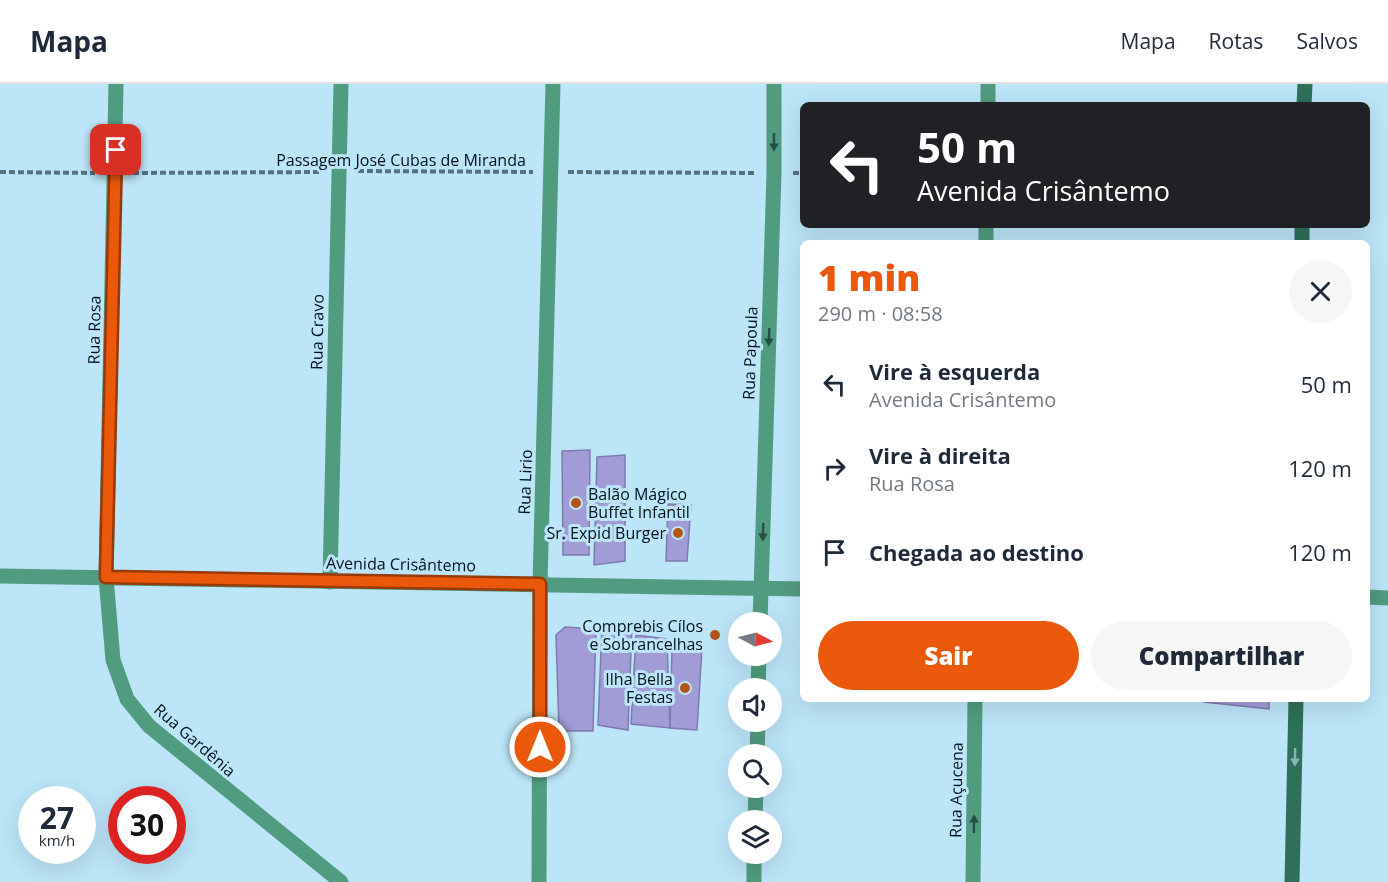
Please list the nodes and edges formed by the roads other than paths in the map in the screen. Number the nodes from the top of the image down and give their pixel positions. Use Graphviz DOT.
graph roads {
  1 [pos="116,84"];
  2 [pos="341,84"];
  3 [pos="553,84"];
  4 [pos="774,84"];
  5 [pos="988,84"];
  6 [pos="1305,84"];
  7 [pos="988,102"];
  8 [pos="1304,102"];
  9 [pos="0,576"];
  10 [pos="106,577"];
  11 [pos="330,582"];
  12 [pos="540,584"];
  13 [pos="761,588"];
  14 [pos="800,589"];
  15 [pos="1370,597"];
  16 [pos="1388,598"];
  17 [pos="760,612"];
  18 [pos="975,702"];
  19 [pos="1296,702"];
  20 [pos="754,864"];
  21 [pos="341,882"];
  22 [pos="539,882"];
  23 [pos="753,882"];
  24 [pos="973,882"];
  25 [pos="1292,882"];
  1 -- 10 [label="street, Rua Rosa"];
  2 -- 11 [label="street, Rua Cravo"];
  3 -- 12 [label="street, Rua Lirio"];
  4 -- 13 [label="street, Rua Papoula, one-way"];
  5 -- 7 [label="street"];
  6 -- 8 [label="main road"];
  9 -- 10 [label="street, Avenida Crisântemo"];
  10 -- 11 [label="street, Avenida Crisântemo"];
  10 -- 21 [label="street, Rua Gardênia"];
  11 -- 12 [label="street, Avenida Crisântemo"];
  12 -- 13 [label="street, Avenida Crisântemo"];
  12 -- 22 [label="street, Rua Lirio"];
  13 -- 14 [label="street, Avenida Crisântemo"];
  13 -- 17 [label="street, Rua Papoula"];
  15 -- 16 [label="street"];
  24 -- 18 [label="street, Rua Açucena, one-way"];
  19 -- 25 [label="main road, one-way"];
  20 -- 23 [label="street"];
}
